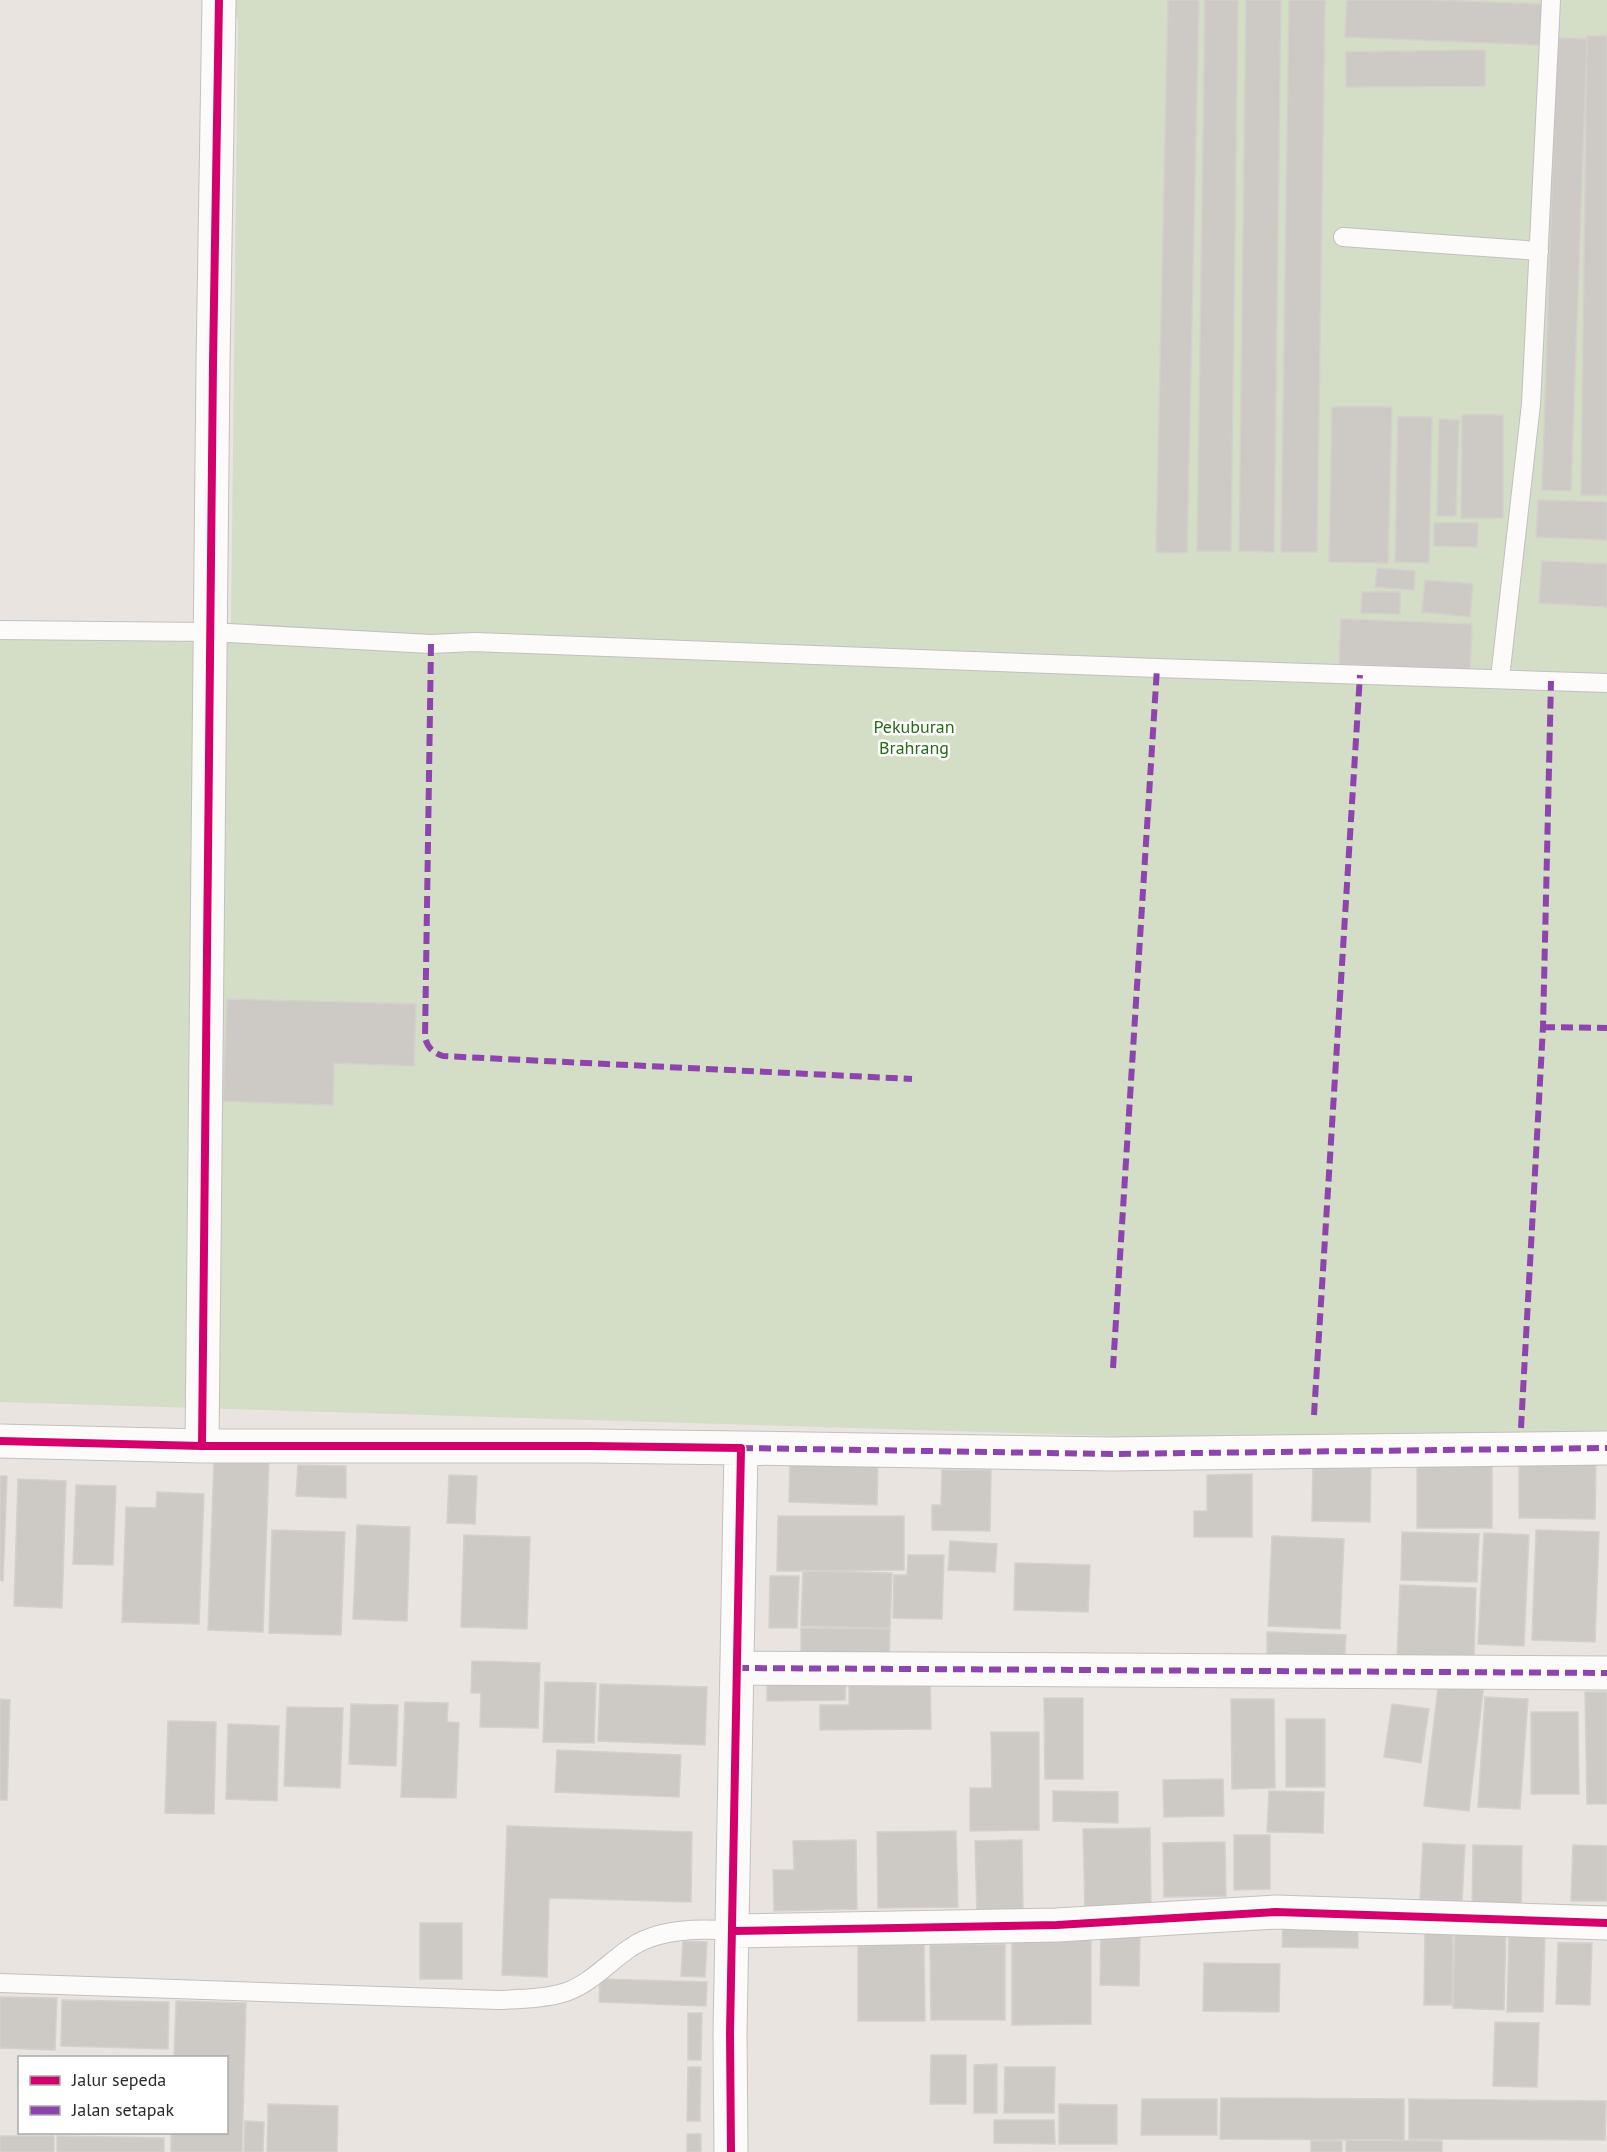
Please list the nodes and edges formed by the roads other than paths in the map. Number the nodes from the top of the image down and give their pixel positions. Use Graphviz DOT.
graph roads {
  1 [pos="219,0"];
  2 [pos="1551,0"];
  3 [pos="1343,237"];
  4 [pos="1539,252"];
  5 [pos="0,630"];
  6 [pos="210,632"];
  7 [pos="1500,678"];
  8 [pos="1607,682"];
  9 [pos="0,1441"];
  10 [pos="202,1446"];
  11 [pos="741,1448"];
  12 [pos="1607,1448"];
  13 [pos="737,1668"];
  14 [pos="1607,1673"];
  15 [pos="1607,1923"];
  16 [pos="732,1931"];
  17 [pos="0,1983"];
  18 [pos="731,2152"];
  1 -- 6 [label="street"];
  2 -- 4 [label="lane"];
  3 -- 4 [label="lane"];
  4 -- 7 [label="lane"];
  5 -- 6 [label="lane"];
  6 -- 7 [label="lane"];
  6 -- 10 [label="street"];
  7 -- 8 [label="lane"];
  9 -- 10 [label="street"];
  10 -- 11 [label="street"];
  11 -- 12 [label="street"];
  11 -- 13 [label="street"];
  13 -- 14 [label="street"];
  13 -- 16 [label="street"];
  15 -- 16 [label="street"];
  16 -- 17 [label="lane"];
  16 -- 18 [label="street"];
}
